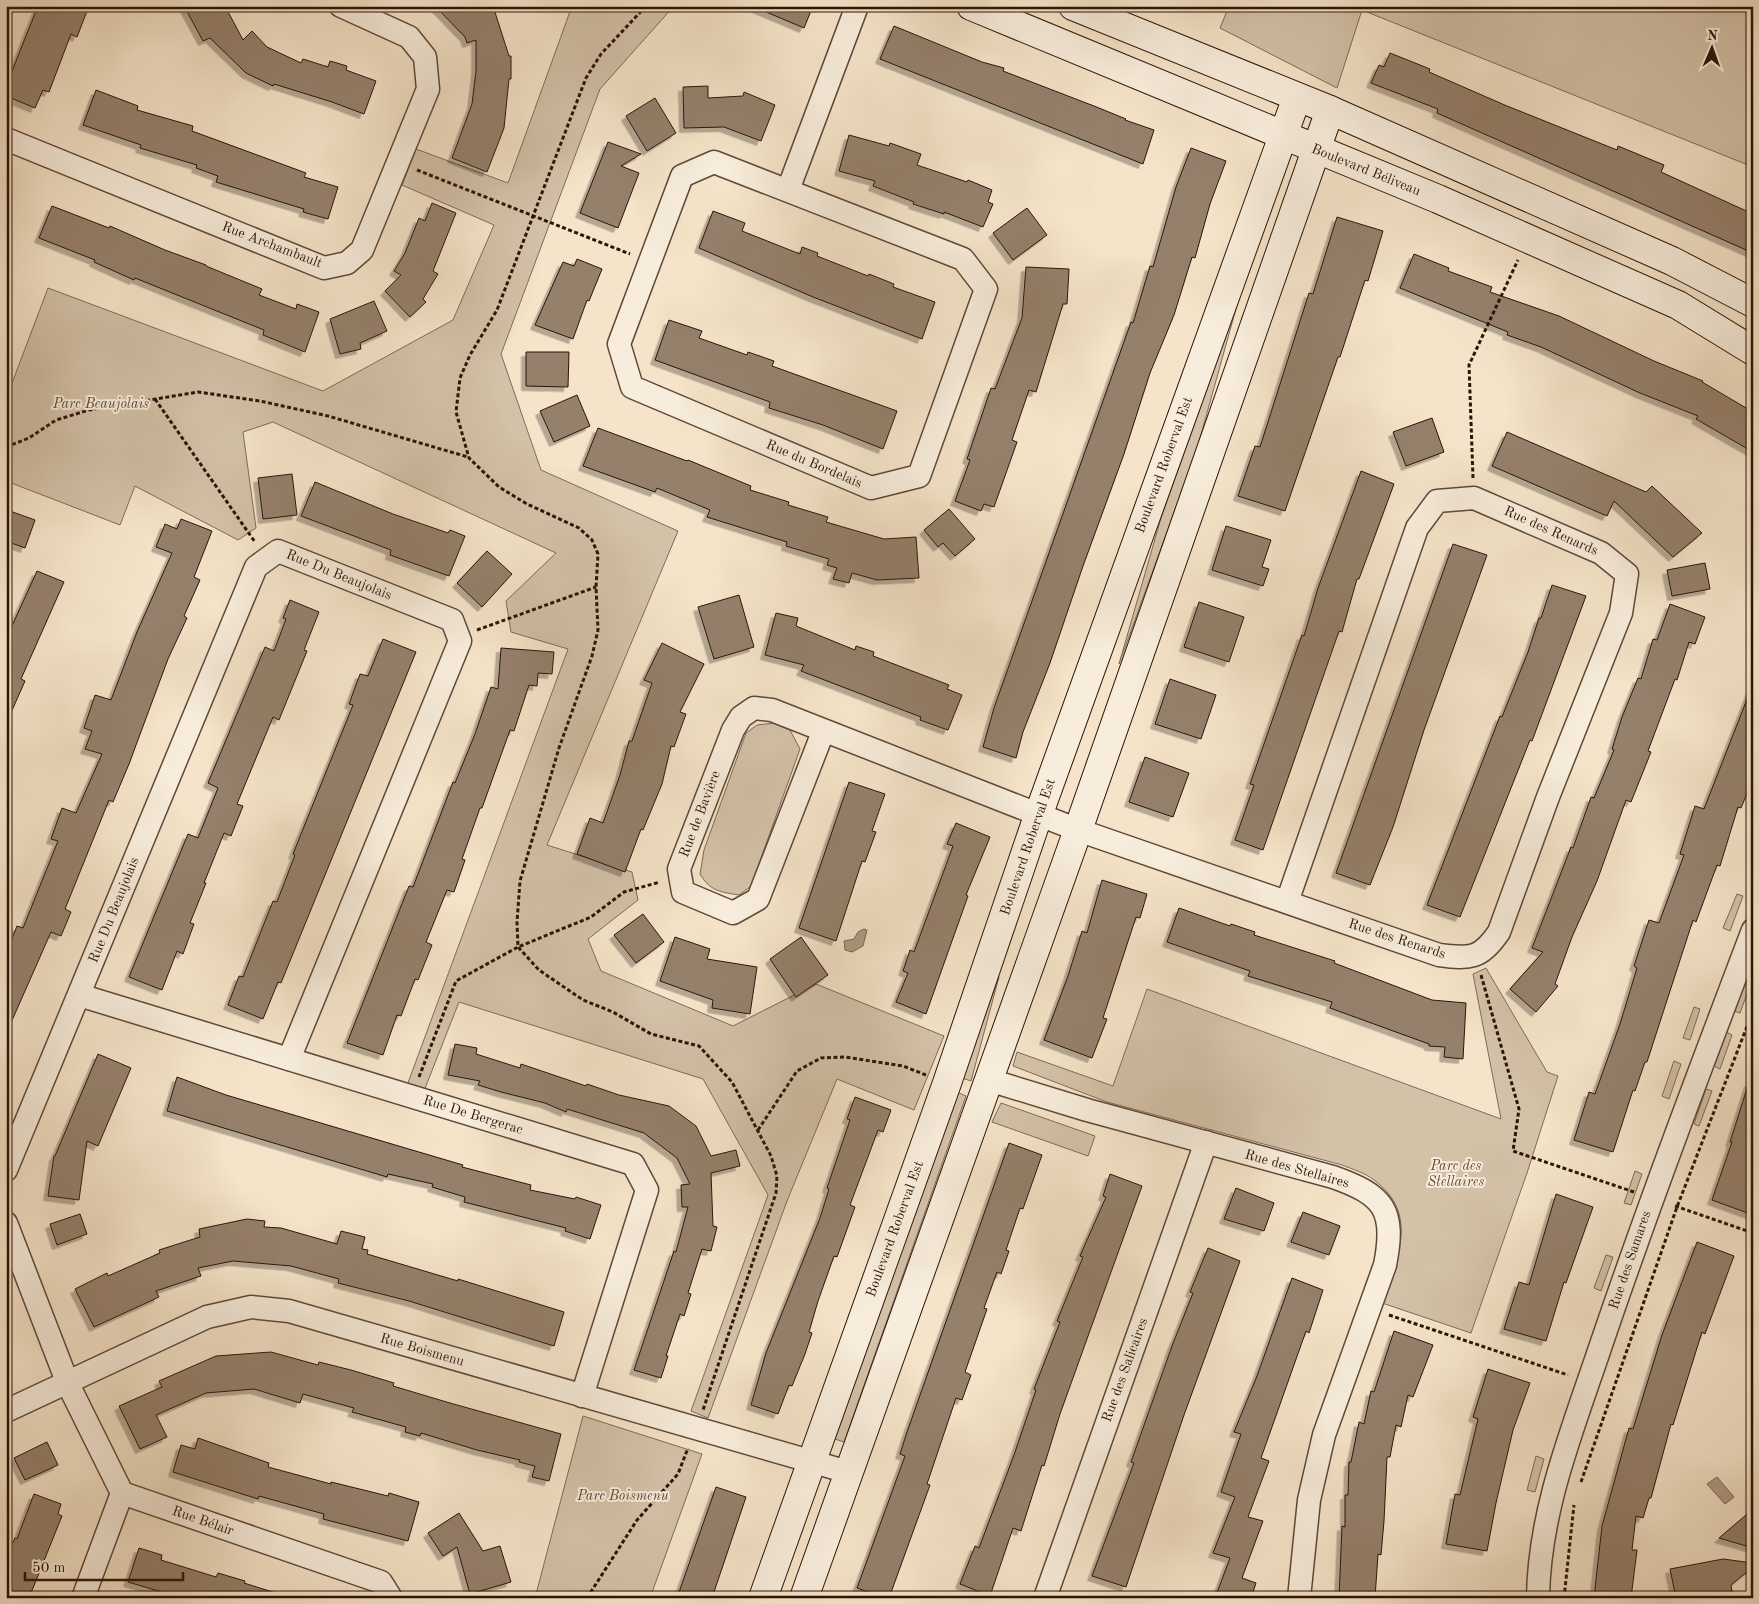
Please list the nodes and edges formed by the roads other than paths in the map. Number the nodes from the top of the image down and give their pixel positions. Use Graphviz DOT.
graph roads {
  1 [pos="341,6"];
  2 [pos="857,6"];
  3 [pos="971,6"];
  4 [pos="1073,6"];
  5 [pos="1297,97"];
  6 [pos="1330,110"];
  7 [pos="1282,135"];
  8 [pos="6,139"];
  9 [pos="1316,150"];
  10 [pos="788,190"];
  11 [pos="1753,303"];
  12 [pos="1753,351"];
  13 [pos="823,732"];
  14 [pos="1038,816"];
  15 [pos="1078,830"];
  16 [pos="1287,902"];
  17 [pos="1753,930"];
  18 [pos="79,995"];
  19 [pos="289,1059"];
  20 [pos="989,1080"];
  21 [pos="1206,1142"];
  22 [pos="6,1170"];
  23 [pos="6,1223"];
  24 [pos="68,1384"];
  25 [pos="582,1396"];
  26 [pos="6,1411"];
  27 [pos="812,1461"];
  28 [pos="848,1472"];
  29 [pos="122,1493"];
  30 [pos="83,1598"];
  31 [pos="391,1598"];
  32 [pos="763,1598"];
  33 [pos="804,1598"];
  34 [pos="1045,1598"];
  35 [pos="1300,1598"];
  36 [pos="1538,1598"];
  1 -- 8 [label="street, Rue Archambault"];
  2 -- 10 [label="street"];
  3 -- 7 [label="street, Boulevard Béliveau"];
  4 -- 5 [label="street"];
  5 -- 6 [label="street"];
  5 -- 7 [label="street, Boulevard Roberval Est"];
  6 -- 9 [label="street"];
  6 -- 11 [label="street"];
  7 -- 9 [label="street, Boulevard Béliveau"];
  7 -- 14 [label="street, Boulevard Roberval Est"];
  9 -- 12 [label="street, Boulevard Béliveau"];
  9 -- 15 [label="street"];
  10 -- 10 [label="street, Rue du Bordelais"];
  13 -- 13 [label="street, Rue de Bavière"];
  13 -- 14 [label="street, Rue de Bavière"];
  14 -- 15 [label="street, Rue de Bavière"];
  14 -- 27 [label="street, Boulevard Roberval Est"];
  15 -- 16 [label="street, Rue des Renards"];
  15 -- 20 [label="street"];
  16 -- 16 [label="street, Rue des Renards"];
  17 -- 36 [label="street, Rue des Samares"];
  18 -- 19 [label="street, Rue De Bergerac"];
  18 -- 19 [label="street, Rue Du Beaujolais"];
  18 -- 22 [label="street, Rue Du Beaujolais"];
  19 -- 25 [label="street, Rue De Bergerac"];
  20 -- 21 [label="street, Rue des Stellaires"];
  20 -- 28 [label="street"];
  21 -- 34 [label="street, Rue des Salicaires"];
  21 -- 35 [label="street, Rue des Stellaires"];
  23 -- 24 [label="street"];
  24 -- 25 [label="street, Rue Boismenu"];
  24 -- 26 [label="street, Rue Boismenu"];
  24 -- 29 [label="street"];
  25 -- 27 [label="street, Rue Boismenu"];
  27 -- 28 [label="street, Rue Boismenu"];
  27 -- 32 [label="street, Boulevard Roberval Est"];
  28 -- 33 [label="street"];
  29 -- 30 [label="street"];
  29 -- 31 [label="street, Rue Bélair"];
}
